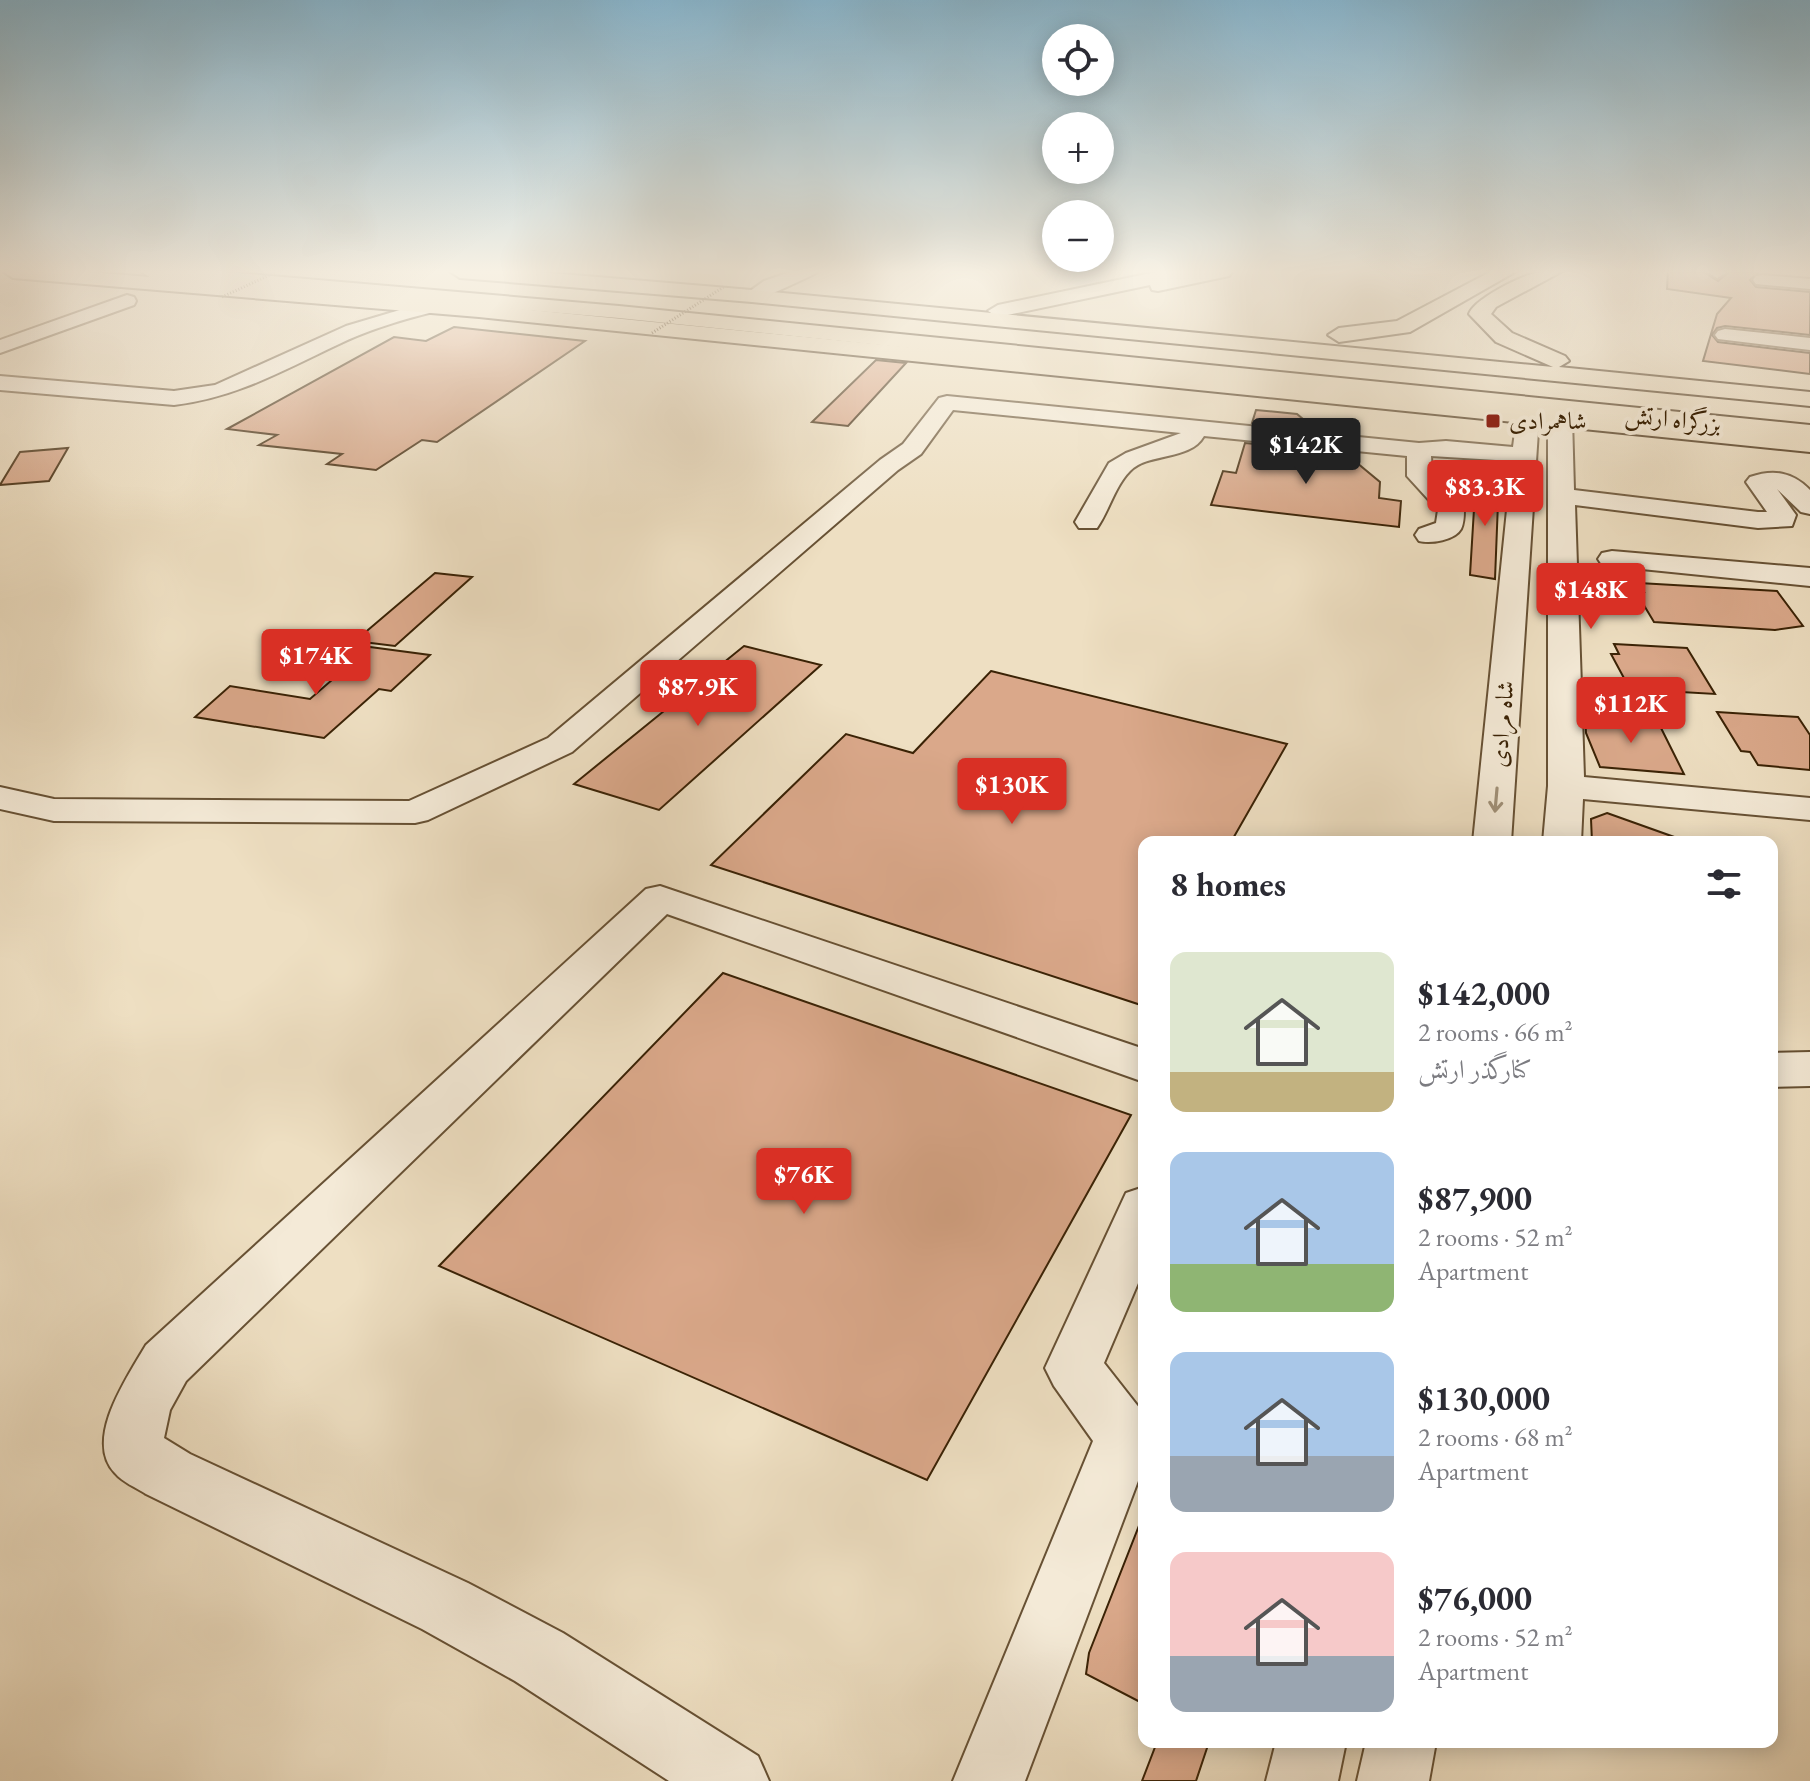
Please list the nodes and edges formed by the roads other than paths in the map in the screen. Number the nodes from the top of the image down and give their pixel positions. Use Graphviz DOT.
graph roads {
  1 [pos="302,355"];
  2 [pos="915,355"];
  3 [pos="1044,355"];
  4 [pos="1230,355"];
  5 [pos="1367,355"];
  6 [pos="1543,355"];
  7 [pos="1629,380"];
  8 [pos="0,383"];
  9 [pos="43,388"];
  10 [pos="1418,393"];
  11 [pos="1810,399"];
  12 [pos="0,407"];
  13 [pos="1810,411"];
  14 [pos="1528,416"];
  15 [pos="1560,418"];
  16 [pos="1194,426"];
  17 [pos="1692,432"];
  18 [pos="1810,433"];
  19 [pos="1810,444"];
  20 [pos="1419,450"];
  21 [pos="1524,461"];
  22 [pos="1561,496"];
  23 [pos="1810,506"];
  24 [pos="1088,522"];
  25 [pos="1429,535"];
  26 [pos="1612,559"];
  27 [pos="1810,577"];
  28 [pos="1566,786"];
  29 [pos="0,798"];
  30 [pos="1810,809"];
  31 [pos="1493,836"];
  32 [pos="1562,836"];
  33 [pos="1138,1064"];
  34 [pos="1810,1069"];
  35 [pos="1778,1070"];
  36 [pos="1138,1221"];
  37 [pos="1310,1748"];
  38 [pos="1400,1748"];
  39 [pos="733,1781"];
  40 [pos="989,1781"];
  41 [pos="1302,1781"];
  42 [pos="1393,1781"];
  1 -- 9 [label="street"];
  2 -- 14 [label="main road"];
  3 -- 10 [label="main road, بزرگراه ارتش"];
  4 -- 13 [label="main road, بزرگراه ارتش"];
  5 -- 7 [label="main road"];
  6 -- 7 [label="main road"];
  7 -- 11 [label="main road"];
  8 -- 9 [label="street"];
  9 -- 12 [label="street"];
  10 -- 17 [label="main road"];
  10 -- 18 [label="main road, بزرگراه ارتش"];
  14 -- 15 [label="main road"];
  14 -- 21 [label="street, شاه مرادی"];
  15 -- 17 [label="main road"];
  15 -- 22 [label="street"];
  16 -- 20 [label="street"];
  16 -- 24 [label="street"];
  16 -- 29 [label="street"];
  17 -- 19 [label="main road"];
  20 -- 21 [label="street"];
  20 -- 25 [label="street"];
  21 -- 31 [label="street, شاه مرادی, one-way"];
  22 -- 23 [label="street"];
  22 -- 28 [label="street"];
  26 -- 27 [label="street"];
  28 -- 30 [label="street"];
  28 -- 32 [label="street"];
  33 -- 39 [label="street"];
  34 -- 35 [label="street"];
  36 -- 40 [label="street"];
  37 -- 41 [label="street"];
  38 -- 42 [label="street"];
}
